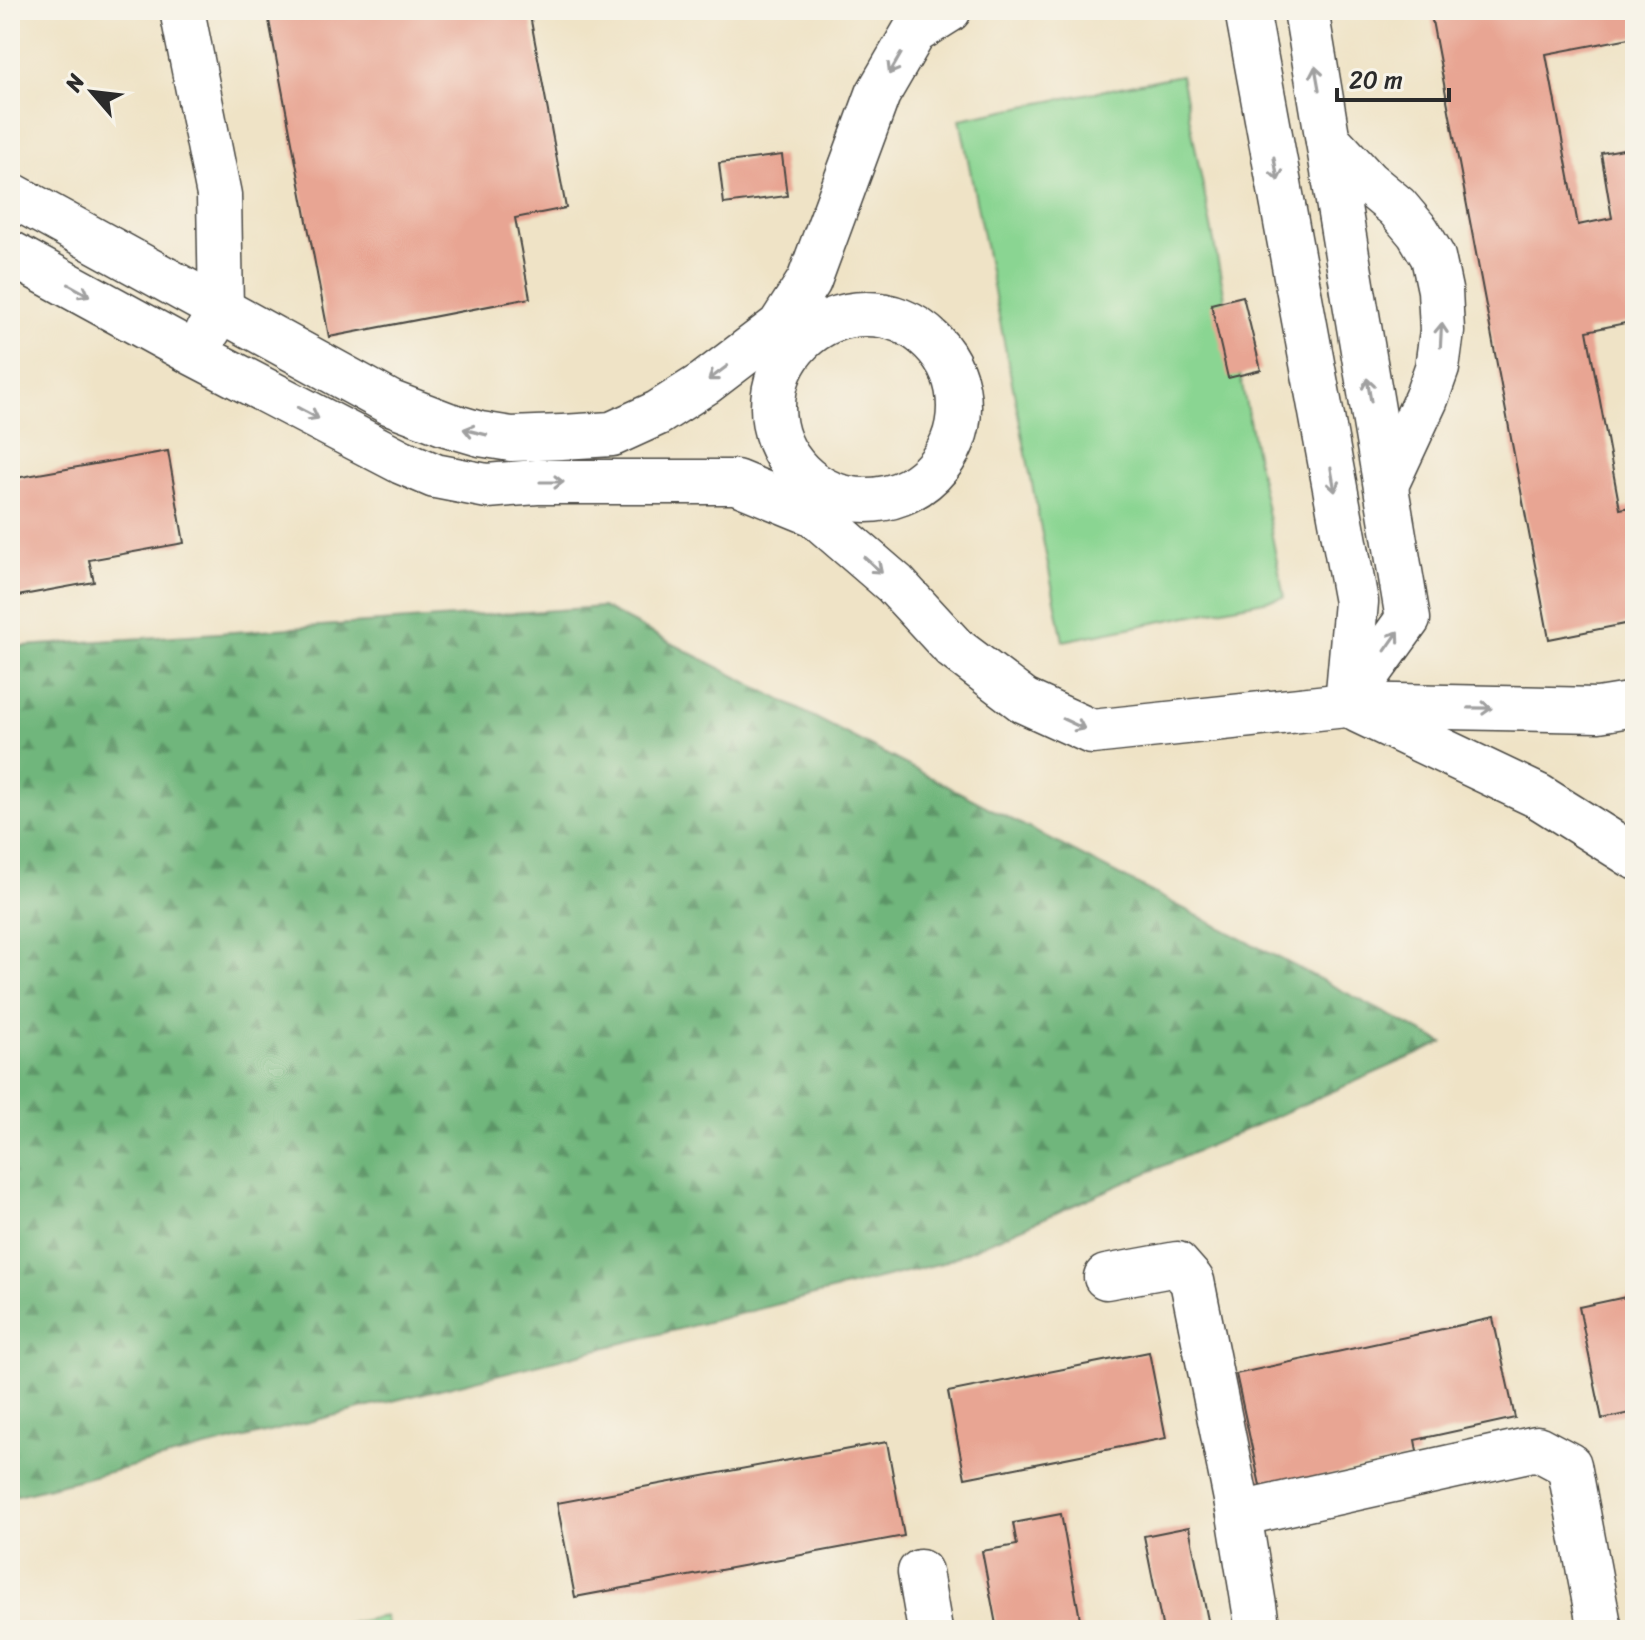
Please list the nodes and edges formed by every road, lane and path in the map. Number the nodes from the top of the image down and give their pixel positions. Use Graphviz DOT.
graph roads {
  1 [pos="182,10"];
  2 [pos="949,10"];
  3 [pos="1247,10"];
  4 [pos="1306,10"];
  5 [pos="1328,140"];
  6 [pos="10,194"];
  7 [pos="10,253"];
  8 [pos="221,310"];
  9 [pos="780,326"];
  10 [pos="195,354"];
  11 [pos="773,398"];
  12 [pos="786,457"];
  13 [pos="1386,485"];
  14 [pos="814,514"];
  15 [pos="1635,704"];
  16 [pos="1346,705"];
  17 [pos="1635,857"];
  18 [pos="1106,1277"];
  19 [pos="1239,1514"];
  20 [pos="920,1572"];
  21 [pos="930,1630"];
  22 [pos="1258,1630"];
  23 [pos="1600,1630"];
  1 -- 8 [label="street"];
  2 -- 9 [label="street, one-way"];
  3 -- 16 [label="street, one-way"];
  5 -- 4 [label="street, one-way"];
  13 -- 5 [label="street, one-way"];
  13 -- 5 [label="street, one-way"];
  6 -- 8 [label="street"];
  7 -- 10 [label="street, one-way"];
  9 -- 8 [label="street, one-way"];
  8 -- 10 [label="street"];
  9 -- 11 [label="street"];
  10 -- 14 [label="street, one-way"];
  11 -- 12 [label="street"];
  11 -- 12 [label="street"];
  12 -- 14 [label="street"];
  16 -- 13 [label="street, one-way"];
  14 -- 16 [label="street, one-way"];
  16 -- 15 [label="street, one-way"];
  16 -- 17 [label="street"];
  18 -- 19 [label="street"];
  19 -- 22 [label="street"];
  19 -- 23 [label="street"];
  20 -- 21 [label="street"];
}
